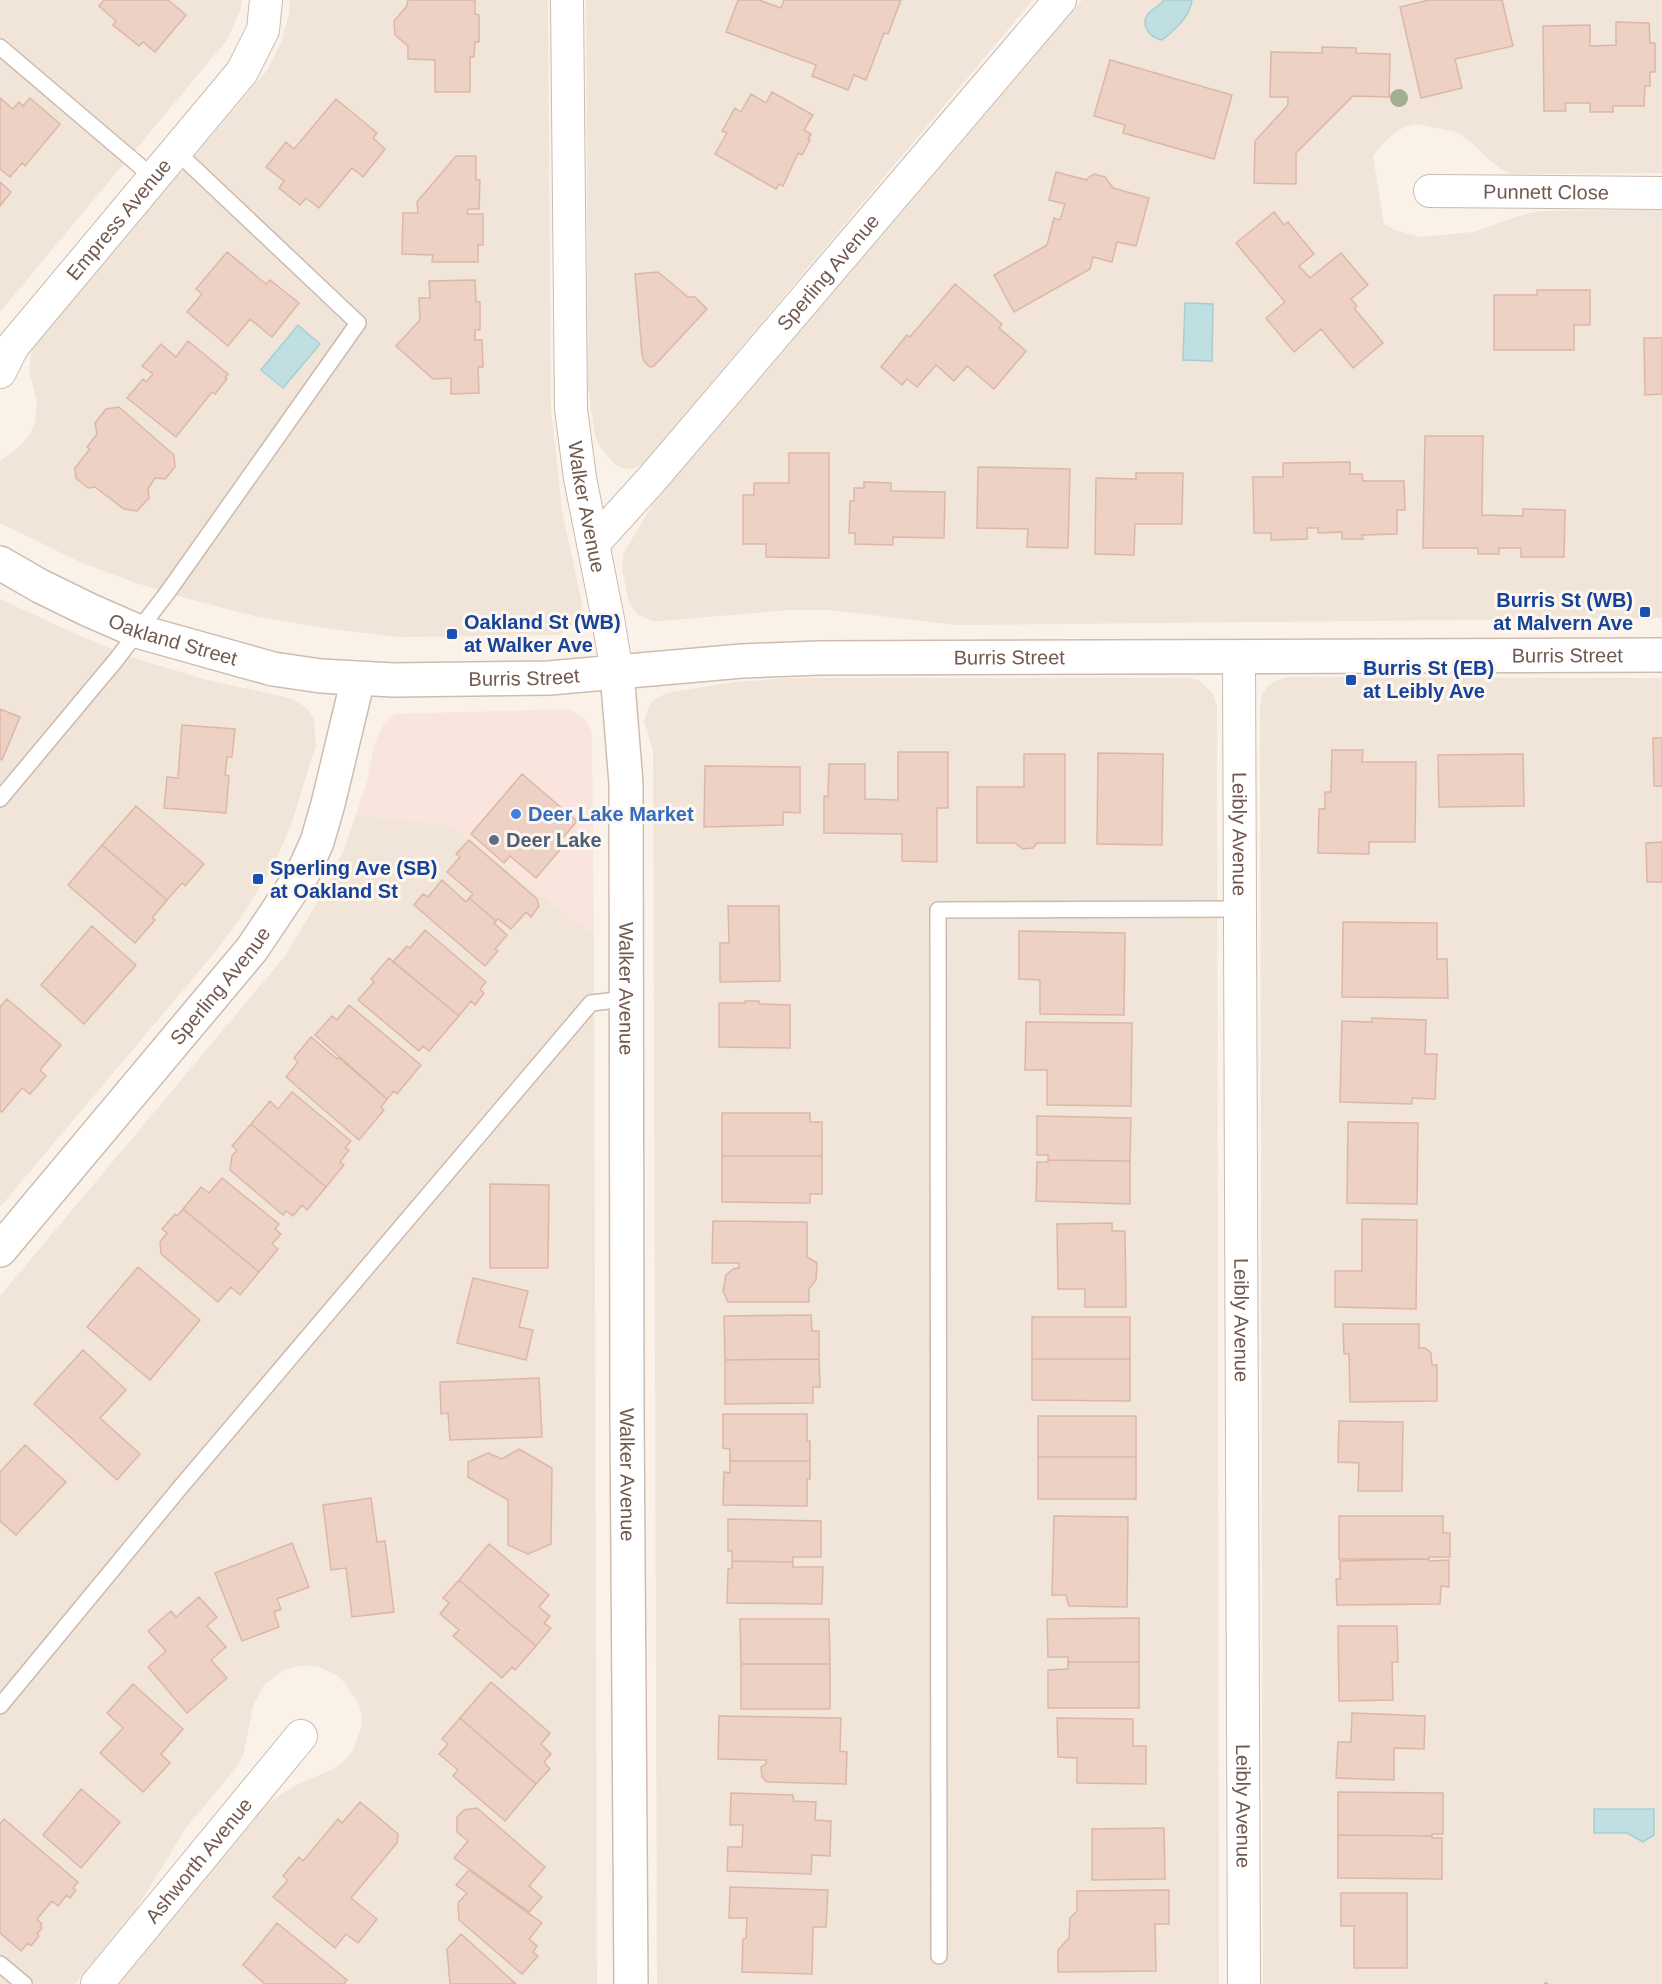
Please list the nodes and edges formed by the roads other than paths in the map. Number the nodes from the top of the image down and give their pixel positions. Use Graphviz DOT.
graph roads {
  1 [pos="266,0"];
  2 [pos="567,0"];
  3 [pos="1060,0"];
  4 [pos="0,47"];
  5 [pos="176,151"];
  6 [pos="154,178"];
  7 [pos="1430,191"];
  8 [pos="1662,193"];
  9 [pos="0,372"];
  10 [pos="594,543"];
  11 [pos="0,563"];
  12 [pos="137,631"];
  13 [pos="1662,655"];
  14 [pos="1239,657"];
  15 [pos="617,673"];
  16 [pos="358,679"];
  17 [pos="0,799"];
  18 [pos="1239,909"];
  19 [pos="625,999"];
  20 [pos="0,1250"];
  21 [pos="0,1706"];
  22 [pos="301,1736"];
  23 [pos="939,1956"];
  24 [pos="0,1964"];
  25 [pos="24,1984"];
  26 [pos="97,1984"];
  27 [pos="631,1984"];
  28 [pos="1244,1984"];
  1 -- 5 [label="street, Empress Avenue"];
  2 -- 10 [label="street, Walker Avenue"];
  3 -- 10 [label="street, Sperling Avenue"];
  4 -- 6 [label="lane"];
  5 -- 6 [label="street, Empress Avenue"];
  5 -- 12 [label="lane"];
  6 -- 9 [label="street, Empress Avenue"];
  7 -- 8 [label="street, Punnett Close"];
  10 -- 15 [label="street, Walker Avenue"];
  11 -- 12 [label="street, Oakland Street"];
  12 -- 16 [label="street, Oakland Street"];
  12 -- 17 [label="lane"];
  13 -- 14 [label="street, Burris Street"];
  14 -- 15 [label="street, Burris Street"];
  14 -- 18 [label="street, Leibly Avenue"];
  15 -- 16 [label="street, Burris Street"];
  15 -- 19 [label="street, Walker Avenue"];
  16 -- 20 [label="street, Sperling Avenue"];
  18 -- 23 [label="lane"];
  18 -- 28 [label="street, Leibly Avenue"];
  19 -- 21 [label="lane"];
  19 -- 27 [label="street, Walker Avenue"];
  22 -- 26 [label="street, Ashworth Avenue"];
  24 -- 25 [label="lane"];
}
